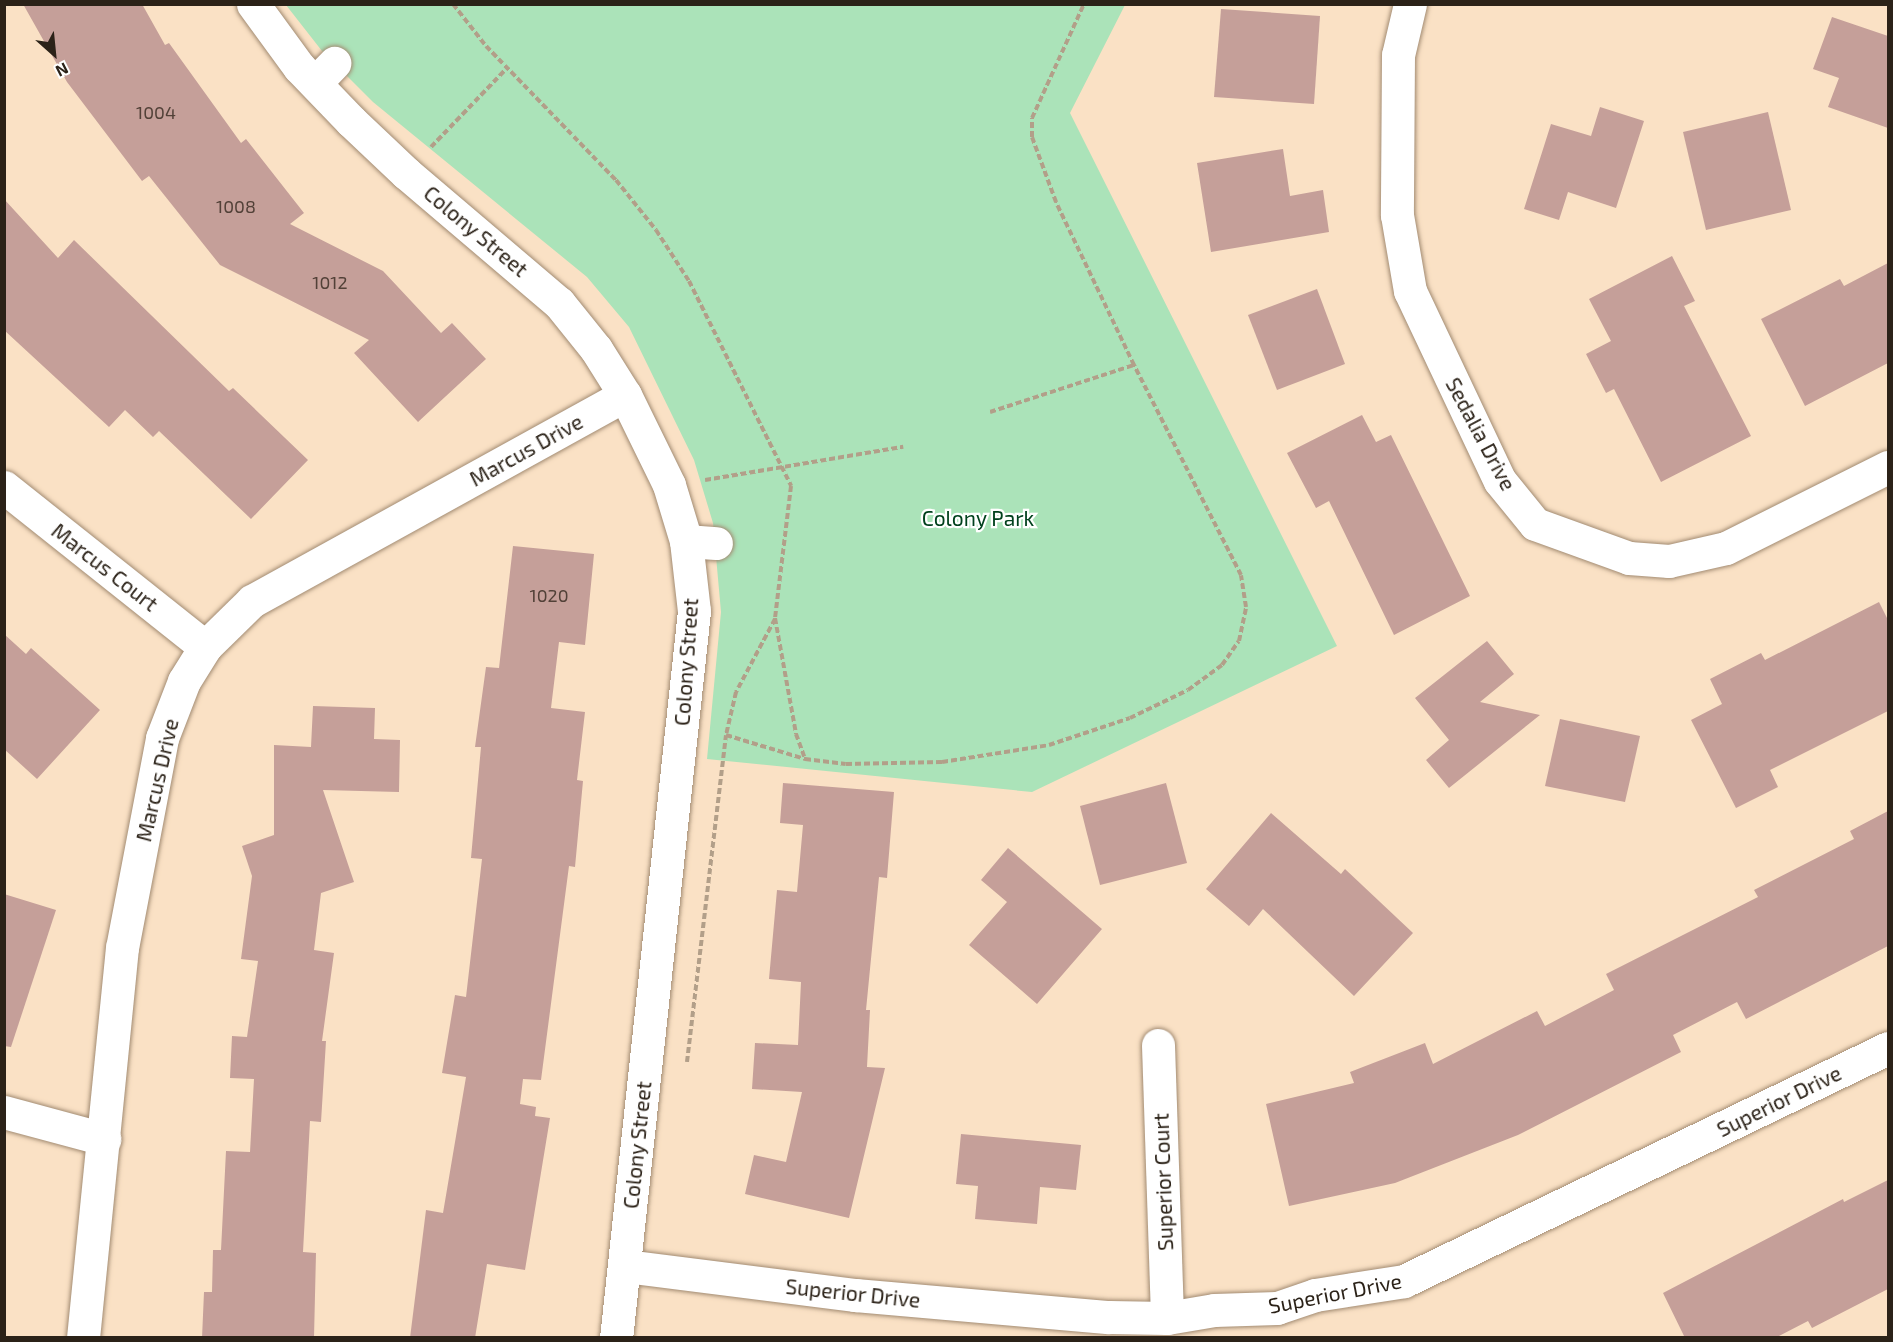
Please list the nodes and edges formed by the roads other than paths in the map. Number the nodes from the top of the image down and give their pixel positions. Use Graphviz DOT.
graph roads {
  1 [pos="253,4"];
  2 [pos="1410,4"];
  3 [pos="625,395"];
  4 [pos="1888,467"];
  5 [pos="4,487"];
  6 [pos="205,647"];
  7 [pos="1158,1045"];
  8 [pos="1888,1048"];
  9 [pos="4,1112"];
  10 [pos="104,1139"];
  11 [pos="625,1266"];
  12 [pos="1167,1318"];
  13 [pos="83,1338"];
  14 [pos="616,1338"];
  1 -- 3 [label="street, Colony Street"];
  2 -- 4 [label="street, Sedalia Drive"];
  3 -- 6 [label="street, Marcus Drive"];
  3 -- 11 [label="street, Colony Street"];
  5 -- 6 [label="street, Marcus Court"];
  6 -- 10 [label="street, Marcus Drive"];
  7 -- 12 [label="street, Superior Court"];
  8 -- 12 [label="street, Superior Drive"];
  9 -- 10 [label="street"];
  10 -- 13 [label="street, Marcus Drive"];
  11 -- 12 [label="street, Superior Drive"];
  11 -- 14 [label="street, Colony Street"];
}
